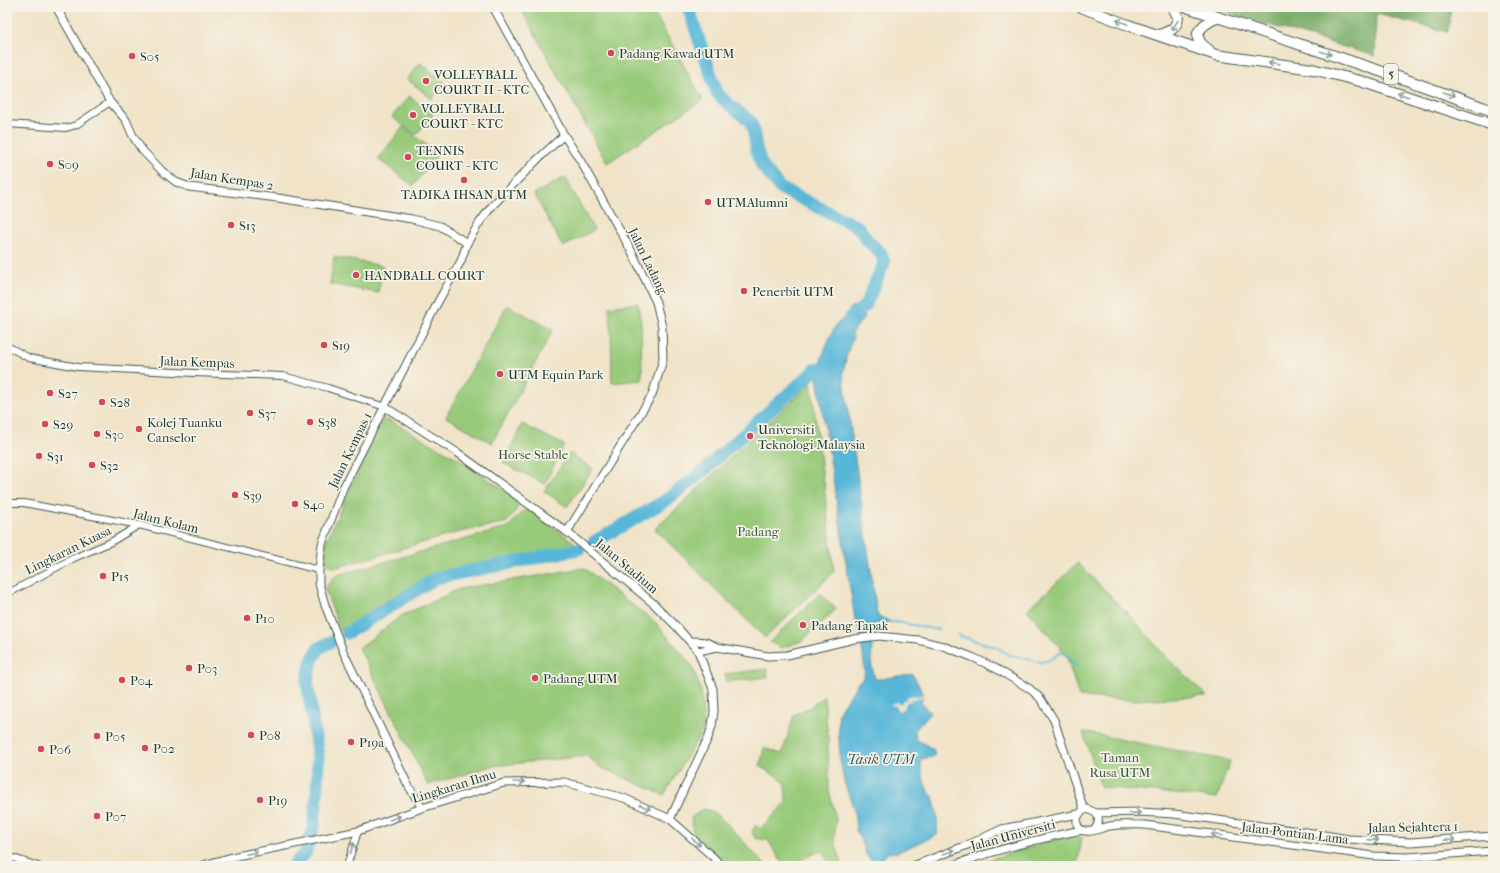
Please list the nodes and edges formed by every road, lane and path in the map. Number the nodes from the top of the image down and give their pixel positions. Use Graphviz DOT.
graph roads {
  1 [pos="56,7"];
  2 [pos="492,7"];
  3 [pos="1082,7"];
  4 [pos="1173,7"];
  5 [pos="1188,7"];
  6 [pos="1218,17"];
  7 [pos="1159,35"];
  8 [pos="1216,55"];
  9 [pos="110,102"];
  10 [pos="1493,111"];
  11 [pos="7,124"];
  12 [pos="1493,125"];
  13 [pos="564,135"];
  14 [pos="467,243"];
  15 [pos="7,346"];
  16 [pos="385,407"];
  17 [pos="7,503"];
  18 [pos="139,525"];
  19 [pos="567,532"];
  20 [pos="319,570"];
  21 [pos="7,594"];
  22 [pos="690,641"];
  23 [pos="717,647"];
  24 [pos="698,650"];
  25 [pos="422,808"];
  26 [pos="1081,812"];
  27 [pos="1096,813"];
  28 [pos="670,819"];
  29 [pos="1095,829"];
  30 [pos="1082,830"];
  31 [pos="358,831"];
  32 [pos="1306,832"];
  33 [pos="1493,836"];
  34 [pos="1348,840"];
  35 [pos="1304,846"];
  36 [pos="1493,851"];
  37 [pos="1344,852"];
  38 [pos="7,856"];
  39 [pos="38,866"];
  40 [pos="200,866"];
  41 [pos="347,866"];
  42 [pos="721,866"];
  43 [pos="912,866"];
  44 [pos="951,866"];
  1 -- 9 [label="street, Jalan Kempas 2"];
  2 -- 13 [label="street, Jalan Ladang"];
  7 -- 3 [label="highway, 5, one-way"];
  4 -- 7 [label="highway, one-way"];
  5 -- 6 [label="highway, 5"];
  6 -- 8 [label="highway"];
  6 -- 10 [label="highway, 5, one-way"];
  7 -- 8 [label="highway, 5"];
  12 -- 8 [label="highway, 5, one-way"];
  9 -- 11 [label="street"];
  9 -- 14 [label="street, Jalan Kempas 2"];
  13 -- 14 [label="street, Jalan Kempas 1"];
  13 -- 19 [label="street, Jalan Ladang"];
  14 -- 16 [label="street, Jalan Kempas 1"];
  15 -- 16 [label="street, Jalan Kempas"];
  16 -- 19 [label="street, Jalan Stadium"];
  16 -- 20 [label="street, Jalan Kempas 1"];
  17 -- 18 [label="street, Jalan Kolam"];
  18 -- 20 [label="street, Jalan Kolam"];
  18 -- 21 [label="street, Lingkaran Kuasa"];
  19 -- 22 [label="street, Jalan Stadium"];
  20 -- 25 [label="street, Jalan Kempas 1"];
  22 -- 23 [label="street"];
  22 -- 24 [label="street, Jalan Stadium"];
  23 -- 24 [label="street"];
  23 -- 26 [label="street"];
  24 -- 28 [label="street, Jalan Stadium"];
  25 -- 28 [label="street, Lingkaran Ilmu, one-way"];
  31 -- 25 [label="street, Lingkaran Ilmu, one-way"];
  26 -- 27 [label="street"];
  26 -- 30 [label="street"];
  43 -- 26 [label="street, Jalan Universiti, one-way"];
  27 -- 29 [label="street"];
  27 -- 32 [label="street, Jalan Sejahtera 1, one-way"];
  28 -- 42 [label="street, Lingkaran Ilmu, one-way"];
  29 -- 30 [label="street"];
  35 -- 29 [label="street, Jalan Pontian Lama, one-way"];
  30 -- 44 [label="street, Jalan Universiti"];
  40 -- 31 [label="street, Lingkaran Ilmu, one-way"];
  41 -- 31 [label="street, one-way"];
  32 -- 34 [label="street, Jalan Sejahtera 1"];
  32 -- 35 [label="street"];
  34 -- 33 [label="street, Jalan Sejahtera 1, one-way"];
  34 -- 37 [label="street"];
  35 -- 37 [label="street, Jalan Pontian Lama"];
  36 -- 37 [label="street, Jalan Pontian Lama"];
  38 -- 39 [label="street"];
}
